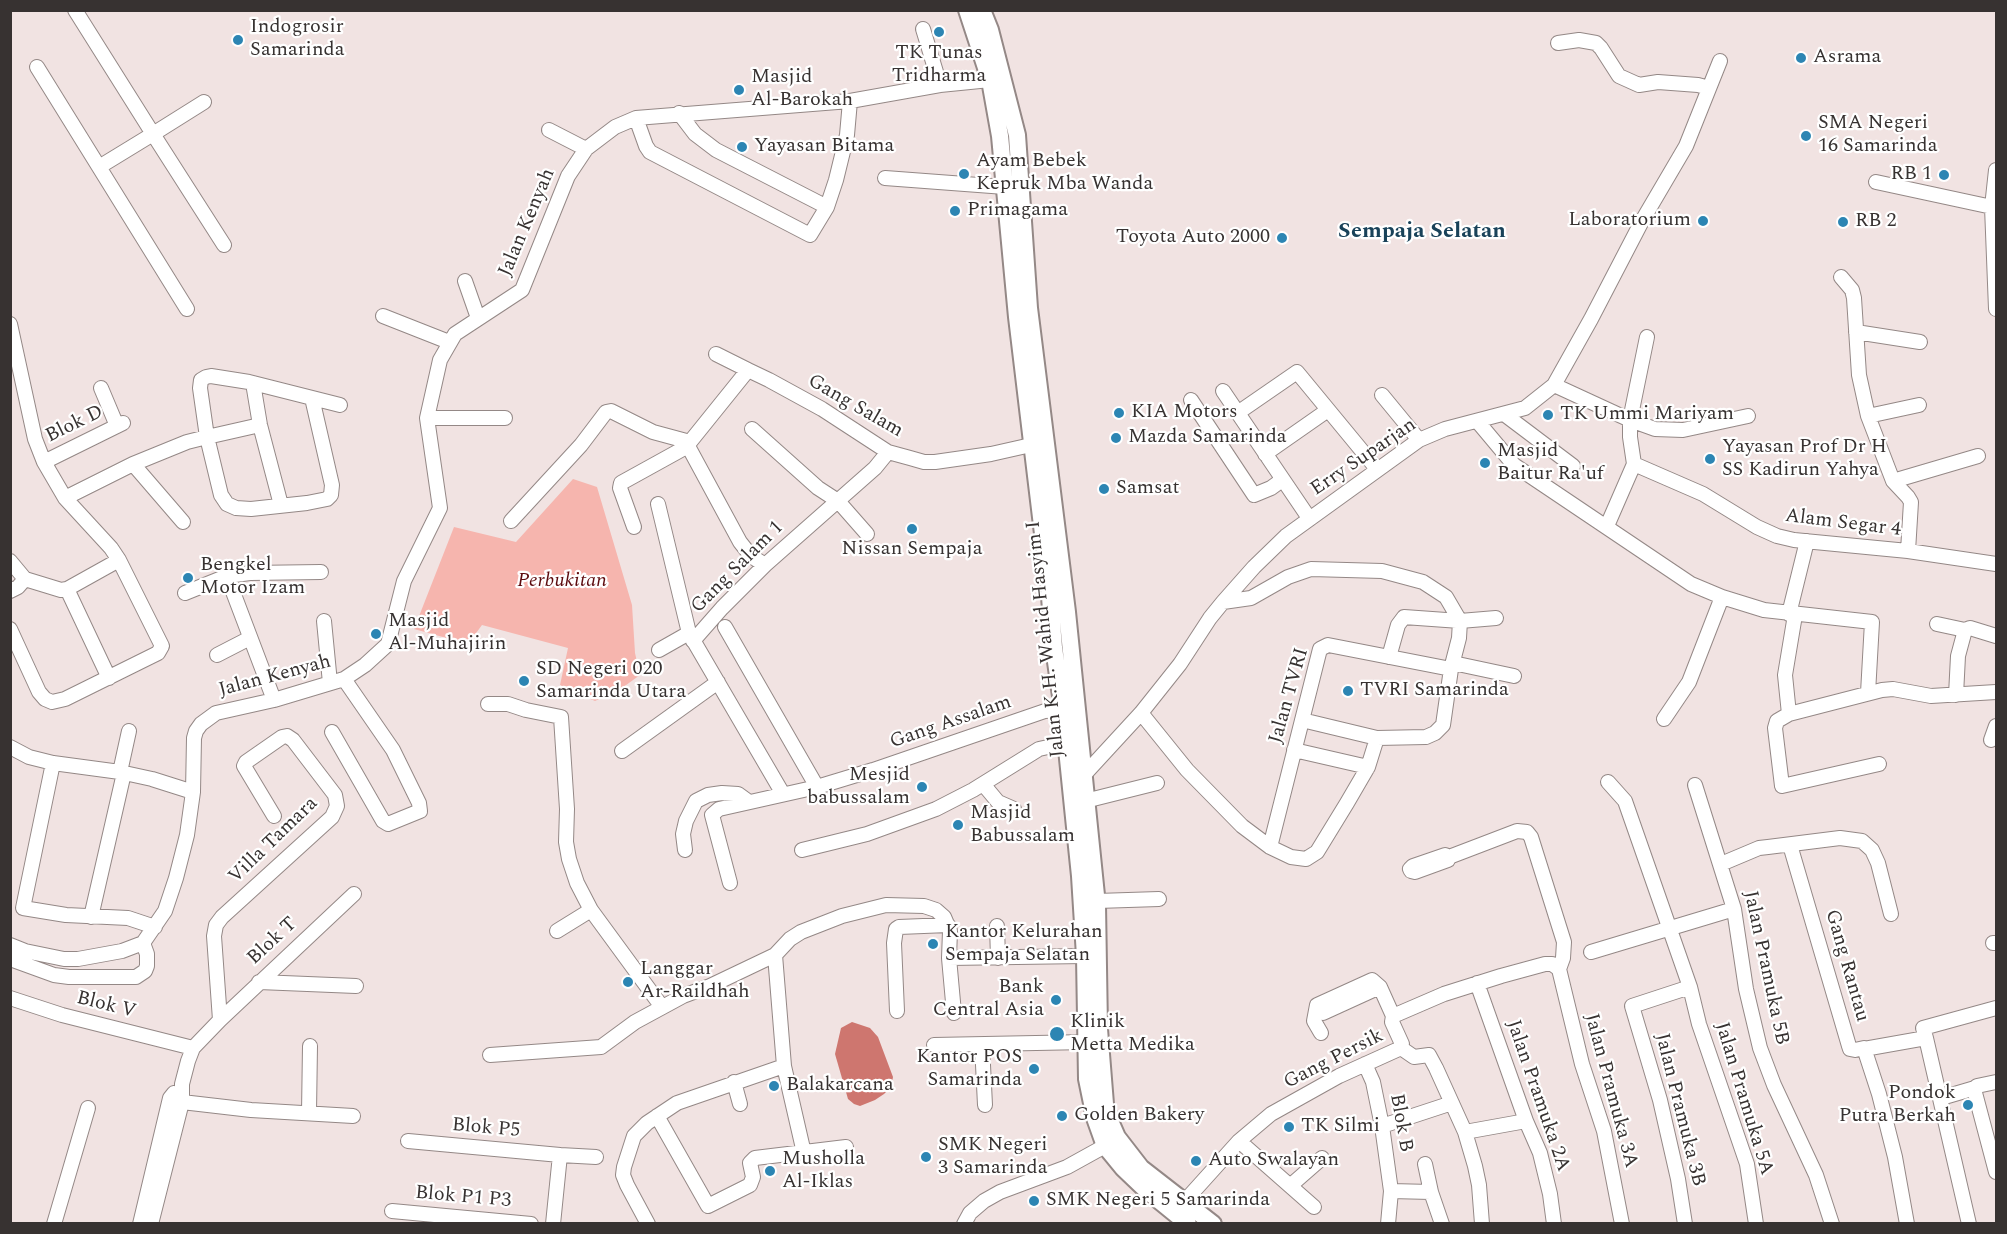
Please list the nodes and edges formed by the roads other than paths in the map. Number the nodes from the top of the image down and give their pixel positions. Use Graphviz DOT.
graph roads {
  1 [pos="75,10"];
  2 [pos="967,10"];
  3 [pos="982,10"];
  4 [pos="922,29"];
  5 [pos="1557,43"];
  6 [pos="1720,61"];
  7 [pos="37,67"];
  8 [pos="990,80"];
  9 [pos="940,85"];
  10 [pos="1709,88"];
  11 [pos="850,101"];
  12 [pos="204,102"];
  13 [pos="679,113"];
  14 [pos="636,118"];
  15 [pos="549,130"];
  16 [pos="153,134"];
  17 [pos="1009,135"];
  18 [pos="586,149"];
  19 [pos="99,167"];
  20 [pos="1996,176"];
  21 [pos="885,178"];
  22 [pos="1876,182"];
  23 [pos="1005,187"];
  24 [pos="827,207"];
  25 [pos="1992,207"];
  26 [pos="224,245"];
  27 [pos="1841,277"];
  28 [pos="465,281"];
  29 [pos="187,309"];
  30 [pos="1996,309"];
  31 [pos="383,316"];
  32 [pos="478,318"];
  33 [pos="10,324"];
  34 [pos="1856,332"];
  35 [pos="1647,337"];
  36 [pos="449,342"];
  37 [pos="1920,342"];
  38 [pos="716,354"];
  39 [pos="748,370"];
  40 [pos="253,383"];
  41 [pos="1554,385"];
  42 [pos="101,388"];
  43 [pos="1223,391"];
  44 [pos="1382,395"];
  45 [pos="312,398"];
  46 [pos="1191,400"];
  47 [pos="340,405"];
  48 [pos="1918,405"];
  49 [pos="1328,410"];
  50 [pos="1239,412"];
  51 [pos="1504,414"];
  52 [pos="1748,416"];
  53 [pos="1869,416"];
  54 [pos="427,418"];
  55 [pos="505,418"];
  56 [pos="1630,420"];
  57 [pos="1478,422"];
  58 [pos="260,425"];
  59 [pos="752,429"];
  60 [pos="207,437"];
  61 [pos="1419,440"];
  62 [pos="689,444"];
  63 [pos="1031,445"];
  64 [pos="888,452"];
  65 [pos="1265,454"];
  66 [pos="1978,456"];
  67 [pos="44,462"];
  68 [pos="1633,462"];
  69 [pos="133,464"];
  70 [pos="1573,466"];
  71 [pos="1377,469"];
  72 [pos="1282,480"];
  73 [pos="1893,481"];
  74 [pos="65,498"];
  75 [pos="838,501"];
  76 [pos="657,504"];
  77 [pos="281,505"];
  78 [pos="1309,518"];
  79 [pos="511,521"];
  80 [pos="183,522"];
  81 [pos="1607,526"];
  82 [pos="634,527"];
  83 [pos="867,534"];
  84 [pos="1808,541"];
  85 [pos="1908,551"];
  86 [pos="119,560"];
  87 [pos="10,561"];
  88 [pos="1996,564"];
  89 [pos="765,565"];
  90 [pos="321,572"];
  91 [pos="227,576"];
  92 [pos="25,579"];
  93 [pos="67,589"];
  94 [pos="10,591"];
  95 [pos="185,593"];
  96 [pos="1722,597"];
  97 [pos="1223,602"];
  98 [pos="1060,614"];
  99 [pos="1792,614"];
  100 [pos="1496,618"];
  101 [pos="324,621"];
  102 [pos="1460,621"];
  103 [pos="1937,624"];
  104 [pos="726,627"];
  105 [pos="10,629"];
  106 [pos="1965,630"];
  107 [pos="1996,636"];
  108 [pos="691,637"];
  109 [pos="250,638"];
  110 [pos="659,650"];
  111 [pos="217,655"];
  112 [pos="1389,657"];
  113 [pos="1452,666"];
  114 [pos="1514,676"];
  115 [pos="110,678"];
  116 [pos="337,681"];
  117 [pos="718,682"];
  118 [pos="1996,692"];
  119 [pos="1868,693"];
  120 [pos="1956,695"];
  121 [pos="274,700"];
  122 [pos="488,704"];
  123 [pos="1063,710"];
  124 [pos="1141,713"];
  125 [pos="1789,714"];
  126 [pos="1664,719"];
  127 [pos="1302,720"];
  128 [pos="129,731"];
  129 [pos="332,732"];
  130 [pos="1377,738"];
  131 [pos="1066,743"];
  132 [pos="10,747"];
  133 [pos="1294,750"];
  134 [pos="622,751"];
  135 [pos="53,763"];
  136 [pos="1879,764"];
  137 [pos="1368,766"];
  138 [pos="122,773"];
  139 [pos="1083,776"];
  140 [pos="1608,782"];
  141 [pos="1157,783"];
  142 [pos="983,784"];
  143 [pos="1695,784"];
  144 [pos="816,787"];
  145 [pos="193,792"];
  146 [pos="783,794"];
  147 [pos="749,801"];
  148 [pos="1085,801"];
  149 [pos="1014,809"];
  150 [pos="274,816"];
  151 [pos="1790,845"];
  152 [pos="1270,847"];
  153 [pos="685,850"];
  154 [pos="802,850"];
  155 [pos="1449,857"];
  156 [pos="1721,864"];
  157 [pos="730,883"];
  158 [pos="354,894"];
  159 [pos="1159,898"];
  160 [pos="1097,901"];
  161 [pos="1734,909"];
  162 [pos="591,910"];
  163 [pos="17,911"];
  164 [pos="1891,914"];
  165 [pos="91,917"];
  166 [pos="948,925"];
  167 [pos="997,926"];
  168 [pos="155,927"];
  169 [pos="1668,928"];
  170 [pos="557,931"];
  171 [pos="143,943"];
  172 [pos="10,945"];
  173 [pos="1591,952"];
  174 [pos="775,955"];
  175 [pos="1085,956"];
  176 [pos="998,957"];
  177 [pos="949,958"];
  178 [pos="10,959"];
  179 [pos="1559,969"];
  180 [pos="259,982"];
  181 [pos="1477,983"];
  182 [pos="356,986"];
  183 [pos="1690,987"];
  184 [pos="10,998"];
  185 [pos="662,1007"];
  186 [pos="1996,1008"];
  187 [pos="897,1011"];
  188 [pos="954,1013"];
  189 [pos="1393,1016"];
  190 [pos="220,1020"];
  191 [pos="1321,1033"];
  192 [pos="1924,1033"];
  193 [pos="1087,1042"];
  194 [pos="982,1044"];
  195 [pos="934,1045"];
  196 [pos="310,1046"];
  197 [pos="193,1048"];
  198 [pos="1401,1048"];
  199 [pos="1864,1049"];
  200 [pos="490,1055"];
  201 [pos="1365,1064"];
  202 [pos="784,1066"];
  203 [pos="734,1082"];
  204 [pos="1996,1082"];
  205 [pos="1975,1088"];
  206 [pos="1941,1098"];
  207 [pos="176,1100"];
  208 [pos="1452,1103"];
  209 [pos="740,1104"];
  210 [pos="985,1105"];
  211 [pos="88,1108"];
  212 [pos="309,1112"];
  213 [pos="353,1116"];
  214 [pos="657,1116"];
  215 [pos="1526,1121"];
  216 [pos="1382,1126"];
  217 [pos="1465,1132"];
  218 [pos="408,1141"];
  219 [pos="1239,1141"];
  220 [pos="1106,1146"];
  221 [pos="846,1147"];
  222 [pos="804,1153"];
  223 [pos="560,1155"];
  224 [pos="596,1157"];
  225 [pos="1322,1158"];
  226 [pos="1425,1164"];
  227 [pos="1996,1172"];
  228 [pos="1150,1185"];
  229 [pos="1290,1186"];
  230 [pos="1391,1191"];
  231 [pos="1431,1192"];
  232 [pos="1184,1202"];
  233 [pos="1314,1207"];
  234 [pos="392,1210"];
  235 [pos="54,1224"];
  236 [pos="140,1224"];
  237 [pos="151,1224"];
  238 [pos="531,1224"];
  239 [pos="553,1224"];
  240 [pos="648,1224"];
  241 [pos="964,1224"];
  242 [pos="1188,1224"];
  243 [pos="1213,1224"];
  244 [pos="1388,1224"];
  245 [pos="1442,1224"];
  246 [pos="1482,1224"];
  247 [pos="1554,1224"];
  248 [pos="1622,1224"];
  249 [pos="1685,1224"];
  250 [pos="1756,1224"];
  251 [pos="1832,1224"];
  252 [pos="1907,1224"];
  253 [pos="1969,1224"];
  1 -- 16 [label="street"];
  2 -- 8 [label="main road, Jalan K.H. Wahid Hasyim I"];
  3 -- 17 [label="main road, Jalan K.H. Wahid Hasyim I"];
  4 -- 9 [label="street"];
  5 -- 10 [label="street"];
  6 -- 10 [label="street, Erry Suparjan"];
  7 -- 19 [label="street"];
  8 -- 9 [label="street, Jalan Kenyah"];
  8 -- 17 [label="main road, Jalan K.H. Wahid Hasyim I"];
  9 -- 11 [label="street, Jalan Kenyah"];
  10 -- 41 [label="street, Erry Suparjan"];
  11 -- 13 [label="street, Jalan Kenyah"];
  11 -- 24 [label="street"];
  12 -- 16 [label="street"];
  13 -- 14 [label="street, Jalan Kenyah"];
  13 -- 24 [label="street"];
  14 -- 18 [label="street, Jalan Kenyah"];
  14 -- 24 [label="street"];
  15 -- 18 [label="street"];
  16 -- 19 [label="street"];
  16 -- 26 [label="street"];
  17 -- 23 [label="main road, Jalan K.H. Wahid Hasyim I"];
  17 -- 98 [label="main road, Jalan K.H. Wahid Hasyim I"];
  18 -- 32 [label="street, Jalan Kenyah"];
  19 -- 29 [label="street"];
  20 -- 25 [label="street"];
  21 -- 23 [label="street"];
  22 -- 25 [label="street"];
  23 -- 63 [label="main road, Jalan K.H. Wahid Hasyim I"];
  25 -- 30 [label="street"];
  27 -- 34 [label="street"];
  28 -- 32 [label="street"];
  31 -- 36 [label="street"];
  32 -- 36 [label="street, Jalan Kenyah"];
  33 -- 67 [label="street"];
  34 -- 37 [label="street"];
  34 -- 53 [label="street"];
  35 -- 56 [label="street"];
  36 -- 54 [label="street, Jalan Kenyah"];
  38 -- 39 [label="street, Gang Salam"];
  39 -- 62 [label="street"];
  39 -- 64 [label="street, Gang Salam"];
  40 -- 45 [label="street"];
  40 -- 58 [label="street"];
  40 -- 60 [label="street"];
  41 -- 51 [label="street, Erry Suparjan"];
  41 -- 56 [label="street"];
  42 -- 67 [label="street, Blok D"];
  43 -- 50 [label="street"];
  44 -- 61 [label="street"];
  45 -- 47 [label="street"];
  45 -- 77 [label="street"];
  46 -- 72 [label="street"];
  48 -- 53 [label="street"];
  49 -- 50 [label="street"];
  49 -- 65 [label="street"];
  49 -- 71 [label="street"];
  50 -- 65 [label="street"];
  51 -- 57 [label="street, Erry Suparjan"];
  51 -- 70 [label="street"];
  52 -- 56 [label="street"];
  53 -- 73 [label="street"];
  54 -- 55 [label="street"];
  54 -- 116 [label="street, Jalan Kenyah"];
  56 -- 68 [label="street"];
  57 -- 61 [label="street, Erry Suparjan"];
  57 -- 81 [label="street"];
  58 -- 60 [label="street"];
  58 -- 77 [label="street"];
  59 -- 75 [label="street"];
  60 -- 69 [label="street"];
  60 -- 77 [label="street"];
  61 -- 71 [label="street, Erry Suparjan"];
  62 -- 79 [label="street"];
  62 -- 82 [label="street"];
  62 -- 89 [label="street"];
  63 -- 64 [label="street, Gang Salam"];
  63 -- 98 [label="main road, Jalan K.H. Wahid Hasyim I"];
  64 -- 75 [label="street, Gang Salam 1"];
  65 -- 72 [label="street"];
  66 -- 73 [label="street"];
  67 -- 74 [label="street"];
  68 -- 81 [label="street"];
  68 -- 84 [label="street, Alam Segar 4"];
  69 -- 74 [label="street"];
  69 -- 80 [label="street"];
  71 -- 78 [label="street, Erry Suparjan"];
  72 -- 78 [label="street"];
  73 -- 85 [label="street"];
  74 -- 86 [label="street"];
  75 -- 83 [label="street"];
  75 -- 89 [label="street, Gang Salam 1"];
  76 -- 108 [label="street"];
  78 -- 97 [label="street, Erry Suparjan"];
  81 -- 96 [label="street"];
  84 -- 85 [label="street, Alam Segar 4"];
  84 -- 99 [label="street"];
  85 -- 88 [label="street, Alam Segar 4"];
  86 -- 93 [label="street"];
  86 -- 115 [label="street"];
  87 -- 92 [label="street"];
  89 -- 108 [label="street, Gang Salam 1"];
  90 -- 91 [label="street"];
  91 -- 95 [label="street"];
  91 -- 109 [label="street"];
  92 -- 93 [label="street"];
  92 -- 94 [label="street"];
  93 -- 115 [label="street"];
  96 -- 99 [label="street"];
  96 -- 126 [label="street"];
  97 -- 102 [label="street"];
  97 -- 124 [label="street, Erry Suparjan"];
  98 -- 123 [label="main road, Jalan K.H. Wahid Hasyim I"];
  98 -- 139 [label="main road, Jalan K.H. Wahid Hasyim I"];
  99 -- 119 [label="street"];
  99 -- 125 [label="street"];
  100 -- 102 [label="street"];
  101 -- 116 [label="street"];
  102 -- 112 [label="street"];
  102 -- 113 [label="street"];
  103 -- 106 [label="street"];
  104 -- 144 [label="street"];
  105 -- 115 [label="street"];
  106 -- 107 [label="street"];
  106 -- 120 [label="street"];
  108 -- 110 [label="street"];
  108 -- 117 [label="street, Gang Salam 1"];
  109 -- 111 [label="street"];
  109 -- 121 [label="street"];
  112 -- 113 [label="street, Jalan TVRI"];
  112 -- 127 [label="street, Jalan TVRI"];
  113 -- 114 [label="street, Jalan TVRI"];
  113 -- 130 [label="street"];
  116 -- 121 [label="street, Jalan Kenyah"];
  116 -- 129 [label="street"];
  117 -- 134 [label="street"];
  117 -- 146 [label="street, Gang Salam 1"];
  118 -- 120 [label="street"];
  119 -- 120 [label="street"];
  119 -- 125 [label="street"];
  121 -- 145 [label="street, Jalan Kenyah"];
  122 -- 162 [label="street"];
  123 -- 131 [label="main road, Jalan K.H. Wahid Hasyim I"];
  123 -- 144 [label="street, Gang Assalam"];
  124 -- 139 [label="street, Erry Suparjan"];
  124 -- 152 [label="street"];
  125 -- 136 [label="street"];
  127 -- 130 [label="street"];
  127 -- 133 [label="street, Jalan TVRI"];
  128 -- 138 [label="street"];
  130 -- 137 [label="street"];
  131 -- 142 [label="street"];
  131 -- 175 [label="main road, Jalan K.H. Wahid Hasyim I"];
  132 -- 135 [label="street"];
  133 -- 137 [label="street"];
  133 -- 152 [label="street, Jalan TVRI"];
  135 -- 138 [label="street"];
  135 -- 163 [label="street"];
  137 -- 152 [label="street"];
  138 -- 145 [label="street"];
  138 -- 165 [label="street"];
  139 -- 148 [label="main road, Jalan K.H. Wahid Hasyim I"];
  140 -- 169 [label="street, Jalan Pramuka 5A"];
  141 -- 148 [label="street"];
  142 -- 149 [label="street"];
  142 -- 154 [label="street"];
  143 -- 156 [label="street, Jalan Pramuka 5B"];
  144 -- 146 [label="street, Gang Assalam"];
  145 -- 168 [label="street, Jalan Kenyah"];
  146 -- 147 [label="street, Gang Assalam"];
  147 -- 153 [label="street"];
  147 -- 157 [label="street, Gang Assalam"];
  148 -- 160 [label="main road, Jalan K.H. Wahid Hasyim I"];
  150 -- 190 [label="street, Villa Tamara"];
  151 -- 156 [label="street"];
  151 -- 164 [label="street"];
  151 -- 199 [label="street, Gang Rantau"];
  155 -- 179 [label="street"];
  156 -- 161 [label="street, Jalan Pramuka 5B"];
  158 -- 180 [label="street, Blok T"];
  159 -- 160 [label="street"];
  160 -- 228 [label="main road, Jalan K.H. Wahid Hasyim I"];
  161 -- 169 [label="street"];
  161 -- 251 [label="street, Jalan Pramuka 5B"];
  162 -- 170 [label="street"];
  162 -- 185 [label="street"];
  163 -- 165 [label="street"];
  165 -- 168 [label="street"];
  166 -- 174 [label="street"];
  166 -- 177 [label="street"];
  166 -- 187 [label="street"];
  167 -- 176 [label="street"];
  168 -- 171 [label="street, Jalan Kenyah"];
  169 -- 173 [label="street"];
  169 -- 183 [label="street, Jalan Pramuka 5A"];
  171 -- 172 [label="street"];
  171 -- 178 [label="street"];
  174 -- 185 [label="street"];
  174 -- 202 [label="street"];
  175 -- 176 [label="street"];
  175 -- 193 [label="main road, Jalan K.H. Wahid Hasyim I"];
  176 -- 177 [label="street"];
  177 -- 188 [label="street"];
  179 -- 181 [label="street, Gang Persik"];
  179 -- 248 [label="street, Jalan Pramuka 3A"];
  180 -- 182 [label="street"];
  180 -- 190 [label="street, Blok T"];
  181 -- 189 [label="street, Gang Persik"];
  181 -- 215 [label="street, Jalan Pramuka 2A"];
  183 -- 249 [label="street, Jalan Pramuka 3B"];
  183 -- 250 [label="street, Jalan Pramuka 5A"];
  184 -- 197 [label="street, Blok V"];
  185 -- 200 [label="street"];
  186 -- 192 [label="street"];
  189 -- 191 [label="street"];
  189 -- 198 [label="street, Gang Persik"];
  190 -- 197 [label="street"];
  192 -- 199 [label="street"];
  192 -- 206 [label="street"];
  193 -- 194 [label="street"];
  193 -- 220 [label="main road, Jalan K.H. Wahid Hasyim I"];
  194 -- 195 [label="street"];
  194 -- 210 [label="street"];
  196 -- 212 [label="street"];
  197 -- 207 [label="street"];
  198 -- 201 [label="street, Gang Persik"];
  198 -- 208 [label="street"];
  199 -- 252 [label="street, Gang Rantau"];
  201 -- 216 [label="street, Blok B"];
  201 -- 219 [label="street, Gang Persik"];
  202 -- 203 [label="street"];
  202 -- 222 [label="street"];
  203 -- 209 [label="street"];
  203 -- 214 [label="street"];
  204 -- 205 [label="street"];
  205 -- 206 [label="street"];
  205 -- 227 [label="street"];
  206 -- 253 [label="street"];
  207 -- 212 [label="street"];
  207 -- 236 [label="street"];
  207 -- 237 [label="street"];
  208 -- 216 [label="street"];
  208 -- 217 [label="street"];
  211 -- 235 [label="street"];
  212 -- 213 [label="street"];
  214 -- 222 [label="street"];
  214 -- 240 [label="street"];
  215 -- 217 [label="street"];
  215 -- 247 [label="street, Jalan Pramuka 2A"];
  216 -- 230 [label="street, Blok B"];
  217 -- 246 [label="street"];
  218 -- 223 [label="street, Blok P5"];
  219 -- 229 [label="street"];
  219 -- 232 [label="street, Gang Persik"];
  220 -- 228 [label="main road, Jalan K.H. Wahid Hasyim I"];
  220 -- 241 [label="street"];
  221 -- 222 [label="street"];
  223 -- 224 [label="street, Blok P5"];
  223 -- 239 [label="street"];
  225 -- 229 [label="street"];
  226 -- 231 [label="street"];
  228 -- 232 [label="main road, Jalan K.H. Wahid Hasyim I"];
  228 -- 242 [label="main road, Jalan K.H. Wahid Hasyim I"];
  229 -- 233 [label="street"];
  230 -- 231 [label="street"];
  230 -- 244 [label="street, Blok B"];
  231 -- 245 [label="street"];
  232 -- 243 [label="main road, Jalan K.H. Wahid Hasyim I"];
  234 -- 238 [label="street, Blok P1 P3"];
}
